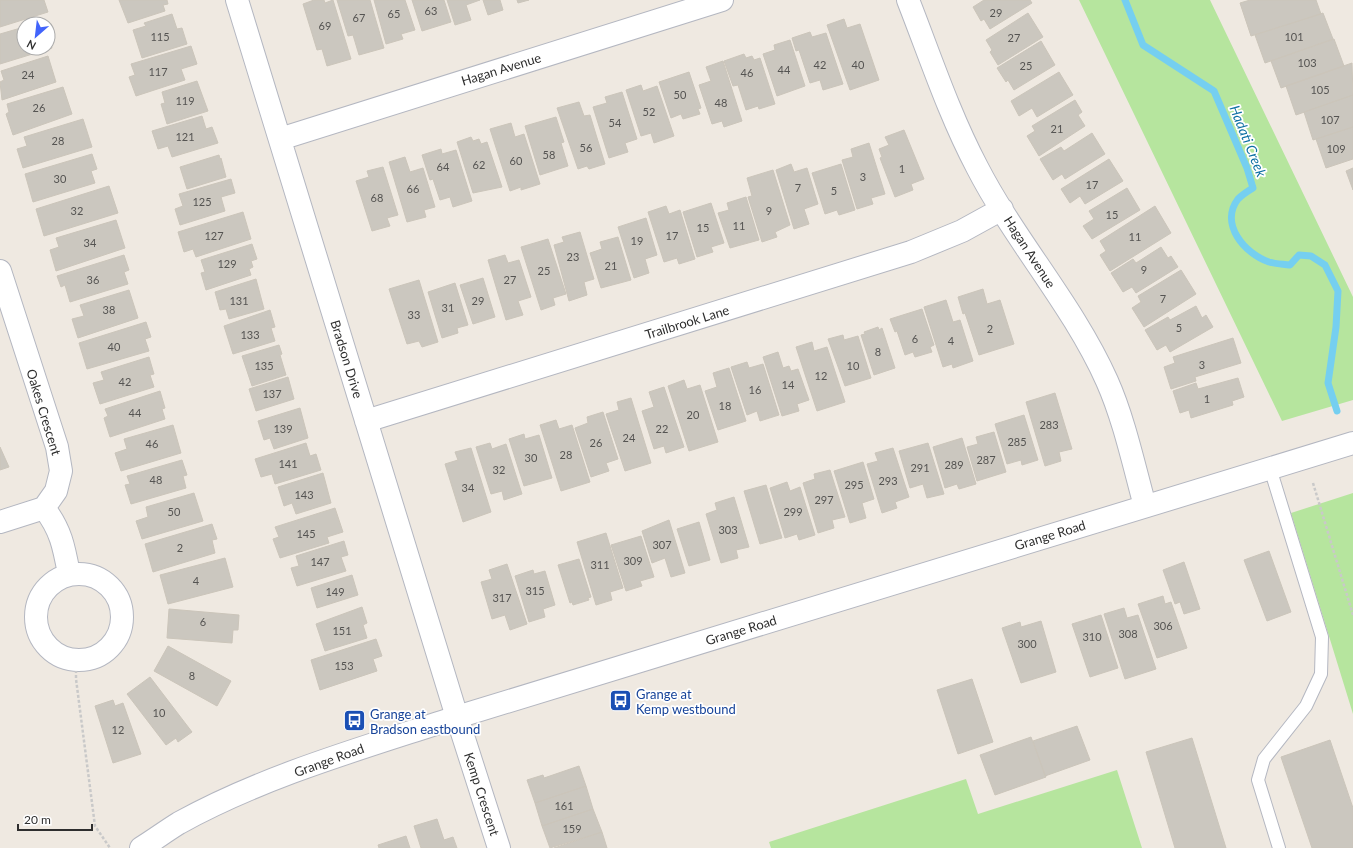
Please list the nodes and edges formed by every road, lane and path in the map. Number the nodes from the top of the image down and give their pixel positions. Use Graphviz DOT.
graph roads {
  1 [pos="237,0"];
  2 [pos="722,0"];
  3 [pos="908,0"];
  4 [pos="280,139"];
  5 [pos="1002,210"];
  6 [pos="0,270"];
  7 [pos="366,421"];
  8 [pos="1353,443"];
  9 [pos="1270,468"];
  10 [pos="1313,483"];
  11 [pos="1145,506"];
  12 [pos="44,508"];
  13 [pos="0,522"];
  14 [pos="69,574"];
  15 [pos="1353,615"];
  16 [pos="76,660"];
  17 [pos="457,717"];
  18 [pos="110,848"];
  19 [pos="141,848"];
  20 [pos="499,848"];
  21 [pos="1279,848"];
  1 -- 4 [label="street, Bradson Drive"];
  2 -- 4 [label="street, Hagan Avenue"];
  3 -- 5 [label="street, Hagan Avenue"];
  4 -- 7 [label="street, Bradson Drive"];
  5 -- 7 [label="street, Trailbrook Lane"];
  5 -- 11 [label="street, Hagan Avenue"];
  6 -- 12 [label="street, Oakes Crescent"];
  7 -- 17 [label="street, Bradson Drive"];
  8 -- 9 [label="street, Grange Road"];
  9 -- 11 [label="street, Grange Road"];
  9 -- 21 [label="lane"];
  10 -- 15 [label="path"];
  11 -- 17 [label="street, Grange Road"];
  12 -- 13 [label="street"];
  12 -- 14 [label="street"];
  14 -- 16 [label="street"];
  14 -- 16 [label="street"];
  16 -- 18 [label="path"];
  17 -- 19 [label="street, Grange Road"];
  17 -- 20 [label="street, Kemp Crescent"];
}
